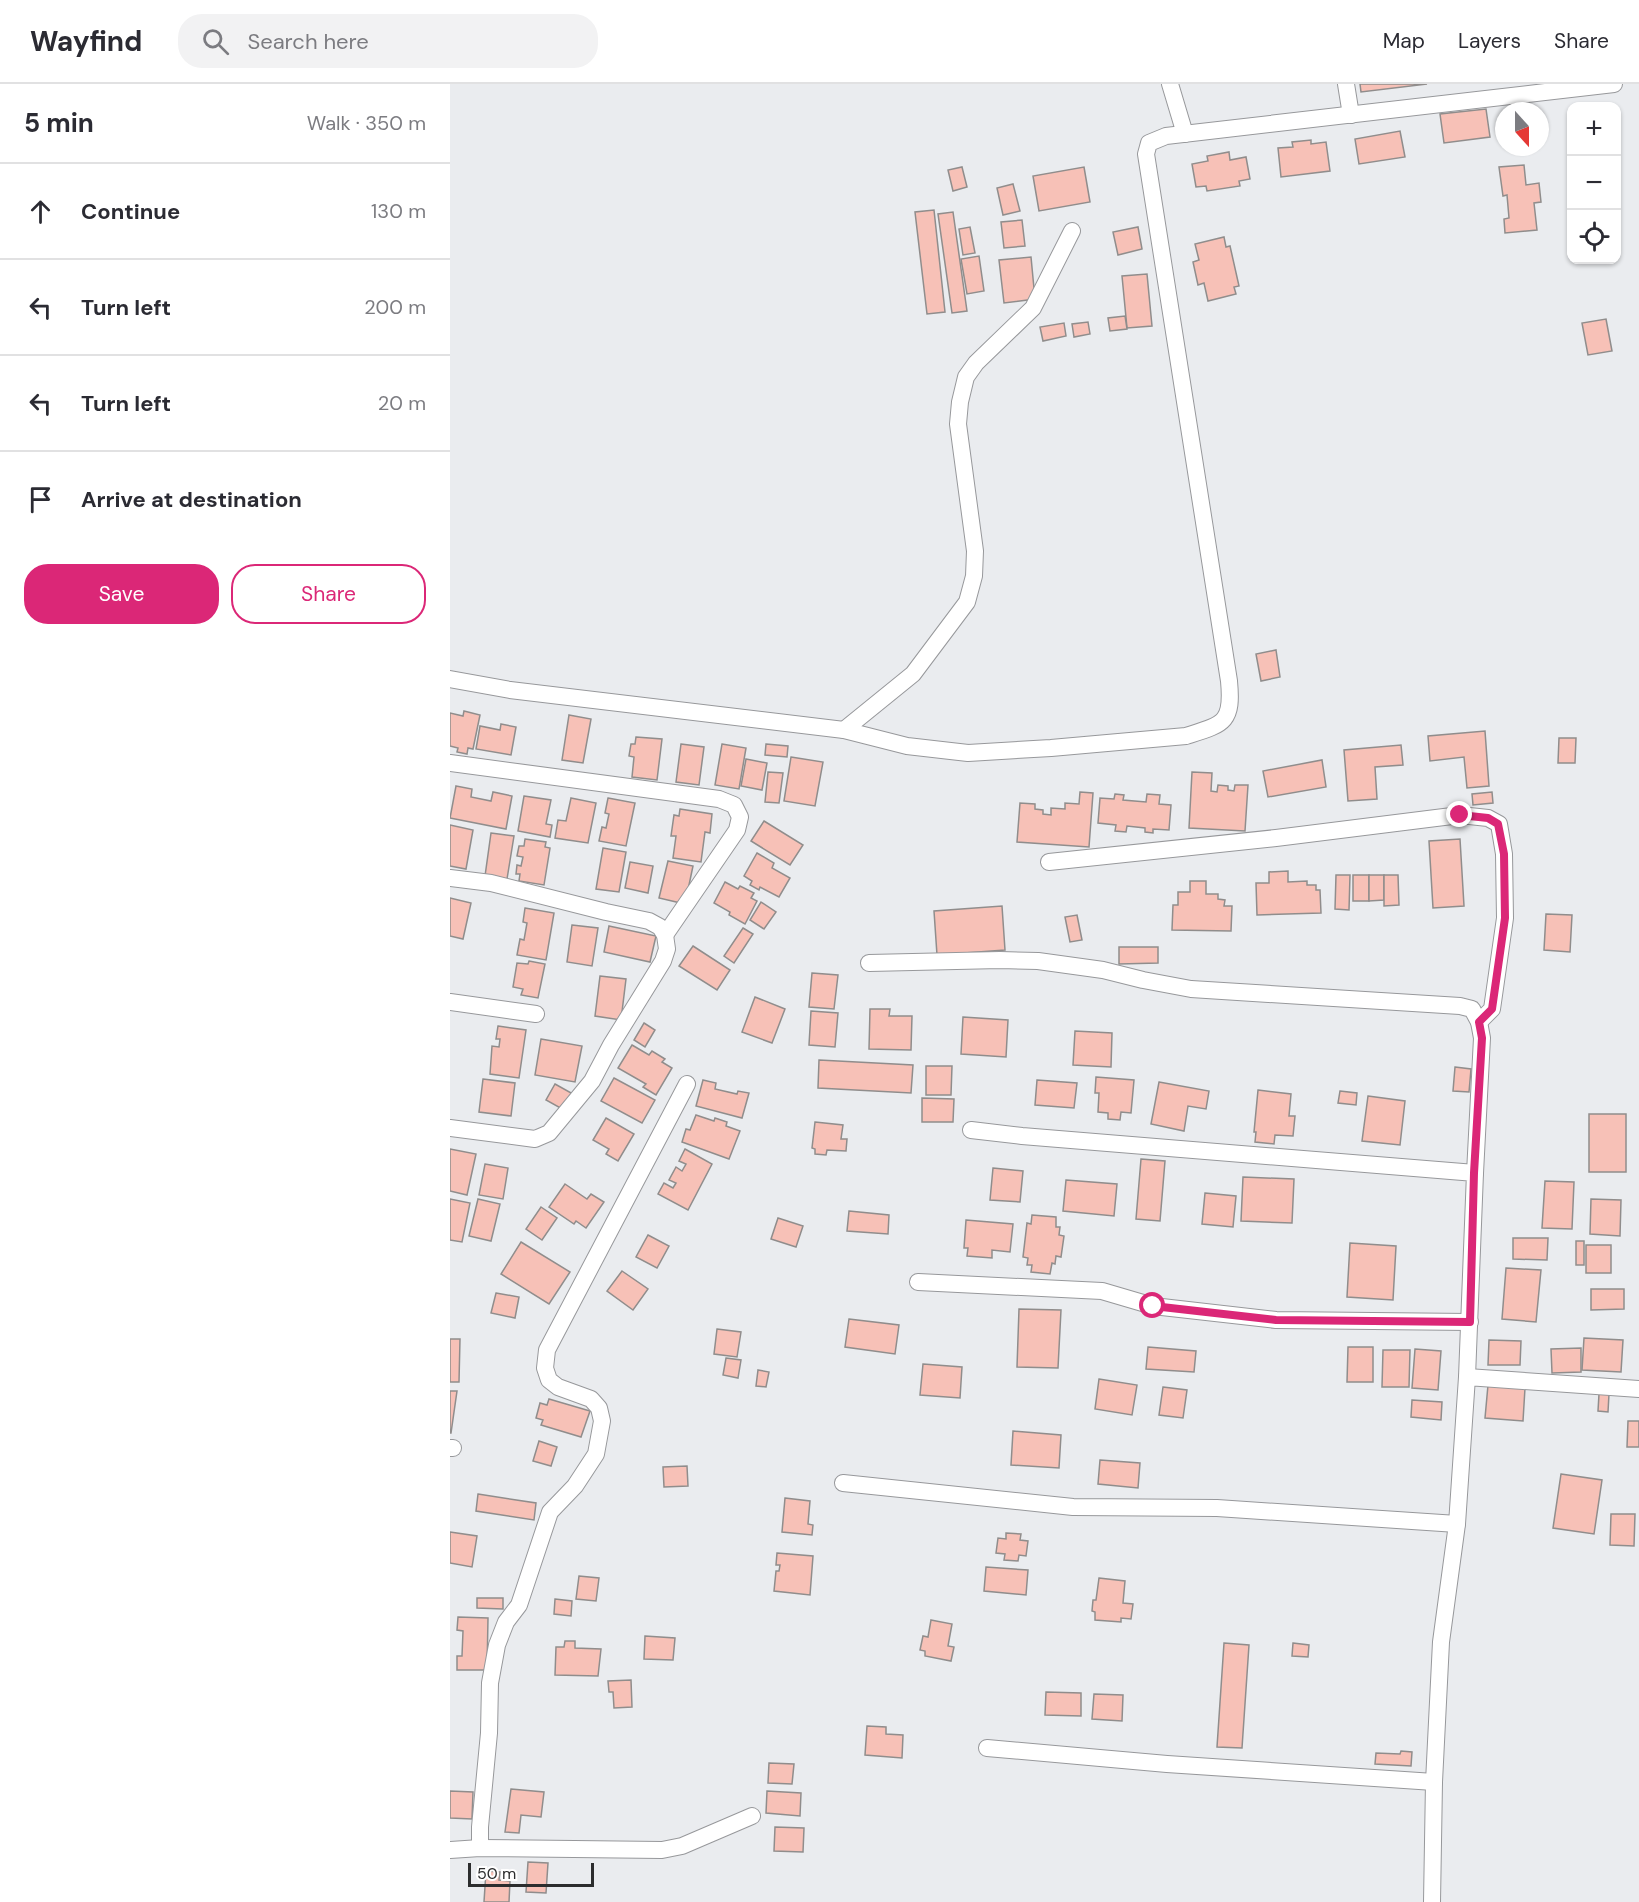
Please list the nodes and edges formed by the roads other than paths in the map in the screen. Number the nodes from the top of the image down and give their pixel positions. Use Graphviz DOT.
graph roads {
  1 [pos="1170,84"];
  2 [pos="1346,84"];
  3 [pos="1614,84"];
  4 [pos="1516,90"];
  5 [pos="1351,115"];
  6 [pos="1185,134"];
  7 [pos="1072,231"];
  8 [pos="450,679"];
  9 [pos="844,730"];
  10 [pos="450,763"];
  11 [pos="1049,862"];
  12 [pos="450,878"];
  13 [pos="665,935"];
  14 [pos="868,963"];
  15 [pos="450,1002"];
  16 [pos="536,1014"];
  17 [pos="1479,1022"];
  18 [pos="687,1084"];
  19 [pos="450,1128"];
  20 [pos="971,1130"];
  21 [pos="1474,1173"];
  22 [pos="918,1282"];
  23 [pos="1470,1322"];
  24 [pos="1467,1377"];
  25 [pos="1639,1389"];
  26 [pos="843,1483"];
  27 [pos="1457,1524"];
  28 [pos="987,1748"];
  29 [pos="1434,1782"];
  30 [pos="752,1816"];
  31 [pos="480,1848"];
  32 [pos="450,1850"];
  33 [pos="1432,1902"];
  1 -- 6 [label="street"];
  2 -- 5 [label="street"];
  3 -- 4 [label="street"];
  4 -- 5 [label="street"];
  5 -- 6 [label="street"];
  6 -- 9 [label="street"];
  7 -- 9 [label="street"];
  8 -- 9 [label="street"];
  10 -- 13 [label="street"];
  11 -- 17 [label="street"];
  12 -- 13 [label="street"];
  13 -- 19 [label="street"];
  14 -- 17 [label="street"];
  15 -- 16 [label="street"];
  17 -- 21 [label="street"];
  18 -- 31 [label="street"];
  20 -- 21 [label="street"];
  21 -- 23 [label="street"];
  22 -- 23 [label="street"];
  23 -- 24 [label="street"];
  24 -- 25 [label="street"];
  24 -- 27 [label="street"];
  26 -- 27 [label="street"];
  27 -- 29 [label="street"];
  28 -- 29 [label="street"];
  29 -- 33 [label="street"];
  30 -- 31 [label="street"];
  31 -- 32 [label="street"];
}
